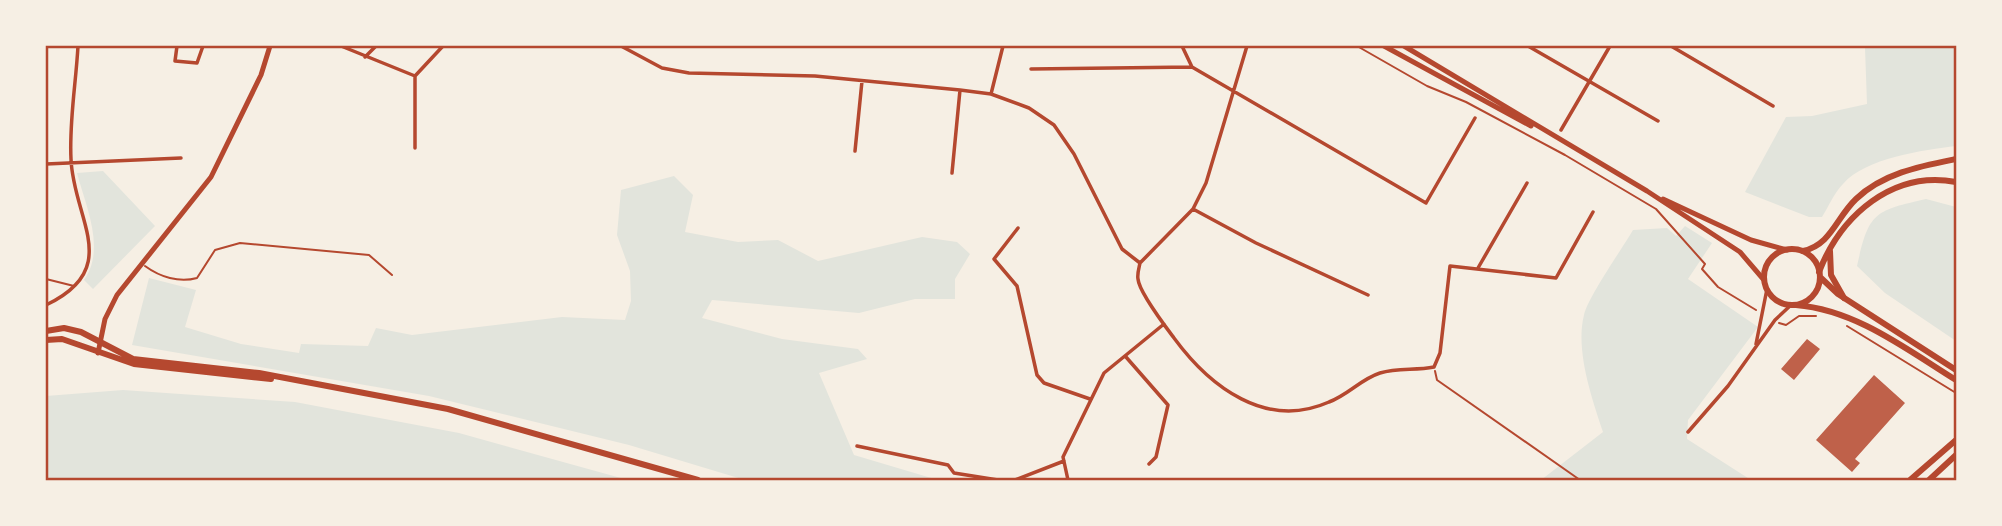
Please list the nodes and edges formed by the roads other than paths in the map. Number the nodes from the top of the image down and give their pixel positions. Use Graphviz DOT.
graph roads {
  1 [pos="78,46"];
  2 [pos="177,46"];
  3 [pos="203,46"];
  4 [pos="270,46"];
  5 [pos="341,46"];
  6 [pos="376,46"];
  7 [pos="443,46"];
  8 [pos="621,46"];
  9 [pos="1003,46"];
  10 [pos="1182,46"];
  11 [pos="1247,46"];
  12 [pos="1384,46"];
  13 [pos="1404,46"];
  14 [pos="1528,46"];
  15 [pos="1610,46"];
  16 [pos="1671,46"];
  17 [pos="365,57"];
  18 [pos="1192,67"];
  19 [pos="1031,69"];
  20 [pos="415,76"];
  21 [pos="1590,80"];
  22 [pos="862,81"];
  23 [pos="960,90"];
  24 [pos="991,94"];
  25 [pos="1235,94"];
  26 [pos="1773,106"];
  27 [pos="1475,118"];
  28 [pos="1658,121"];
  29 [pos="1561,130"];
  30 [pos="1546,133"];
  31 [pos="415,148"];
  32 [pos="855,151"];
  33 [pos="181,158"];
  34 [pos="1956,159"];
  35 [pos="70,161"];
  36 [pos="46,164"];
  37 [pos="951,173"];
  38 [pos="1956,182"];
  39 [pos="1527,183"];
  40 [pos="1647,191"];
  41 [pos="1192,209"];
  42 [pos="1593,212"];
  43 [pos="1018,228"];
  44 [pos="1831,247"];
  45 [pos="1787,250"];
  46 [pos="1803,251"];
  47 [pos="1140,262"];
  48 [pos="141,263"];
  49 [pos="1478,268"];
  50 [pos="1819,274"];
  51 [pos="392,275"];
  52 [pos="46,279"];
  53 [pos="1764,280"];
  54 [pos="75,286"];
  55 [pos="1767,289"];
  56 [pos="1368,295"];
  57 [pos="1844,298"];
  58 [pos="46,305"];
  59 [pos="1794,305"];
  60 [pos="1164,324"];
  61 [pos="46,331"];
  62 [pos="46,340"];
  63 [pos="100,342"];
  64 [pos="1755,346"];
  65 [pos="98,353"];
  66 [pos="1126,358"];
  67 [pos="1956,370"];
  68 [pos="287,379"];
  69 [pos="1956,380"];
  70 [pos="1090,399"];
  71 [pos="1688,432"];
  72 [pos="1956,440"];
  73 [pos="857,446"];
  74 [pos="1956,456"];
  75 [pos="1064,461"];
  76 [pos="1149,464"];
  77 [pos="698,481"];
  78 [pos="998,481"];
  79 [pos="1016,481"];
  80 [pos="1068,481"];
  81 [pos="1910,481"];
  82 [pos="1929,481"];
  1 -- 35 [label="street"];
  2 -- 3 [label="street"];
  4 -- 48 [label="main road"];
  5 -- 17 [label="street"];
  6 -- 17 [label="street"];
  7 -- 20 [label="street"];
  8 -- 22 [label="street"];
  9 -- 24 [label="street"];
  10 -- 18 [label="street"];
  11 -- 25 [label="street"];
  12 -- 30 [label="main road"];
  13 -- 30 [label="main road"];
  14 -- 21 [label="street"];
  15 -- 21 [label="street"];
  16 -- 26 [label="street"];
  17 -- 20 [label="street"];
  18 -- 19 [label="street"];
  18 -- 25 [label="street"];
  20 -- 31 [label="street"];
  21 -- 28 [label="street"];
  21 -- 29 [label="street"];
  22 -- 23 [label="street"];
  22 -- 32 [label="street"];
  23 -- 24 [label="street"];
  23 -- 37 [label="street"];
  24 -- 47 [label="street"];
  25 -- 27 [label="street"];
  25 -- 41 [label="street"];
  30 -- 40 [label="main road"];
  33 -- 35 [label="street"];
  34 -- 46 [label="main road"];
  35 -- 36 [label="street"];
  35 -- 54 [label="street"];
  38 -- 44 [label="main road"];
  39 -- 49 [label="street"];
  40 -- 45 [label="main road"];
  40 -- 53 [label="main road"];
  41 -- 47 [label="street"];
  41 -- 56 [label="street"];
  42 -- 49 [label="street"];
  43 -- 70 [label="street"];
  44 -- 50 [label="main road"];
  44 -- 57 [label="main road"];
  45 -- 46 [label="main road"];
  45 -- 53 [label="main road"];
  46 -- 50 [label="main road"];
  47 -- 60 [label="street"];
  48 -- 51 [label="lane"];
  48 -- 63 [label="main road"];
  49 -- 60 [label="street"];
  50 -- 57 [label="main road"];
  50 -- 59 [label="main road"];
  52 -- 54 [label="lane"];
  53 -- 55 [label="main road"];
  54 -- 58 [label="street"];
  55 -- 59 [label="main road"];
  55 -- 64 [label="street"];
  57 -- 67 [label="main road"];
  59 -- 64 [label="street"];
  59 -- 69 [label="main road"];
  60 -- 66 [label="street"];
  61 -- 63 [label="main road"];
  62 -- 65 [label="main road"];
  63 -- 65 [label="main road"];
  63 -- 68 [label="main road"];
  64 -- 71 [label="street"];
  65 -- 68 [label="main road"];
  66 -- 70 [label="street"];
  66 -- 76 [label="street"];
  68 -- 77 [label="main road"];
  70 -- 75 [label="street"];
  72 -- 81 [label="main road"];
  73 -- 78 [label="street"];
  74 -- 82 [label="main road"];
  75 -- 79 [label="street"];
  75 -- 80 [label="street"];
}
